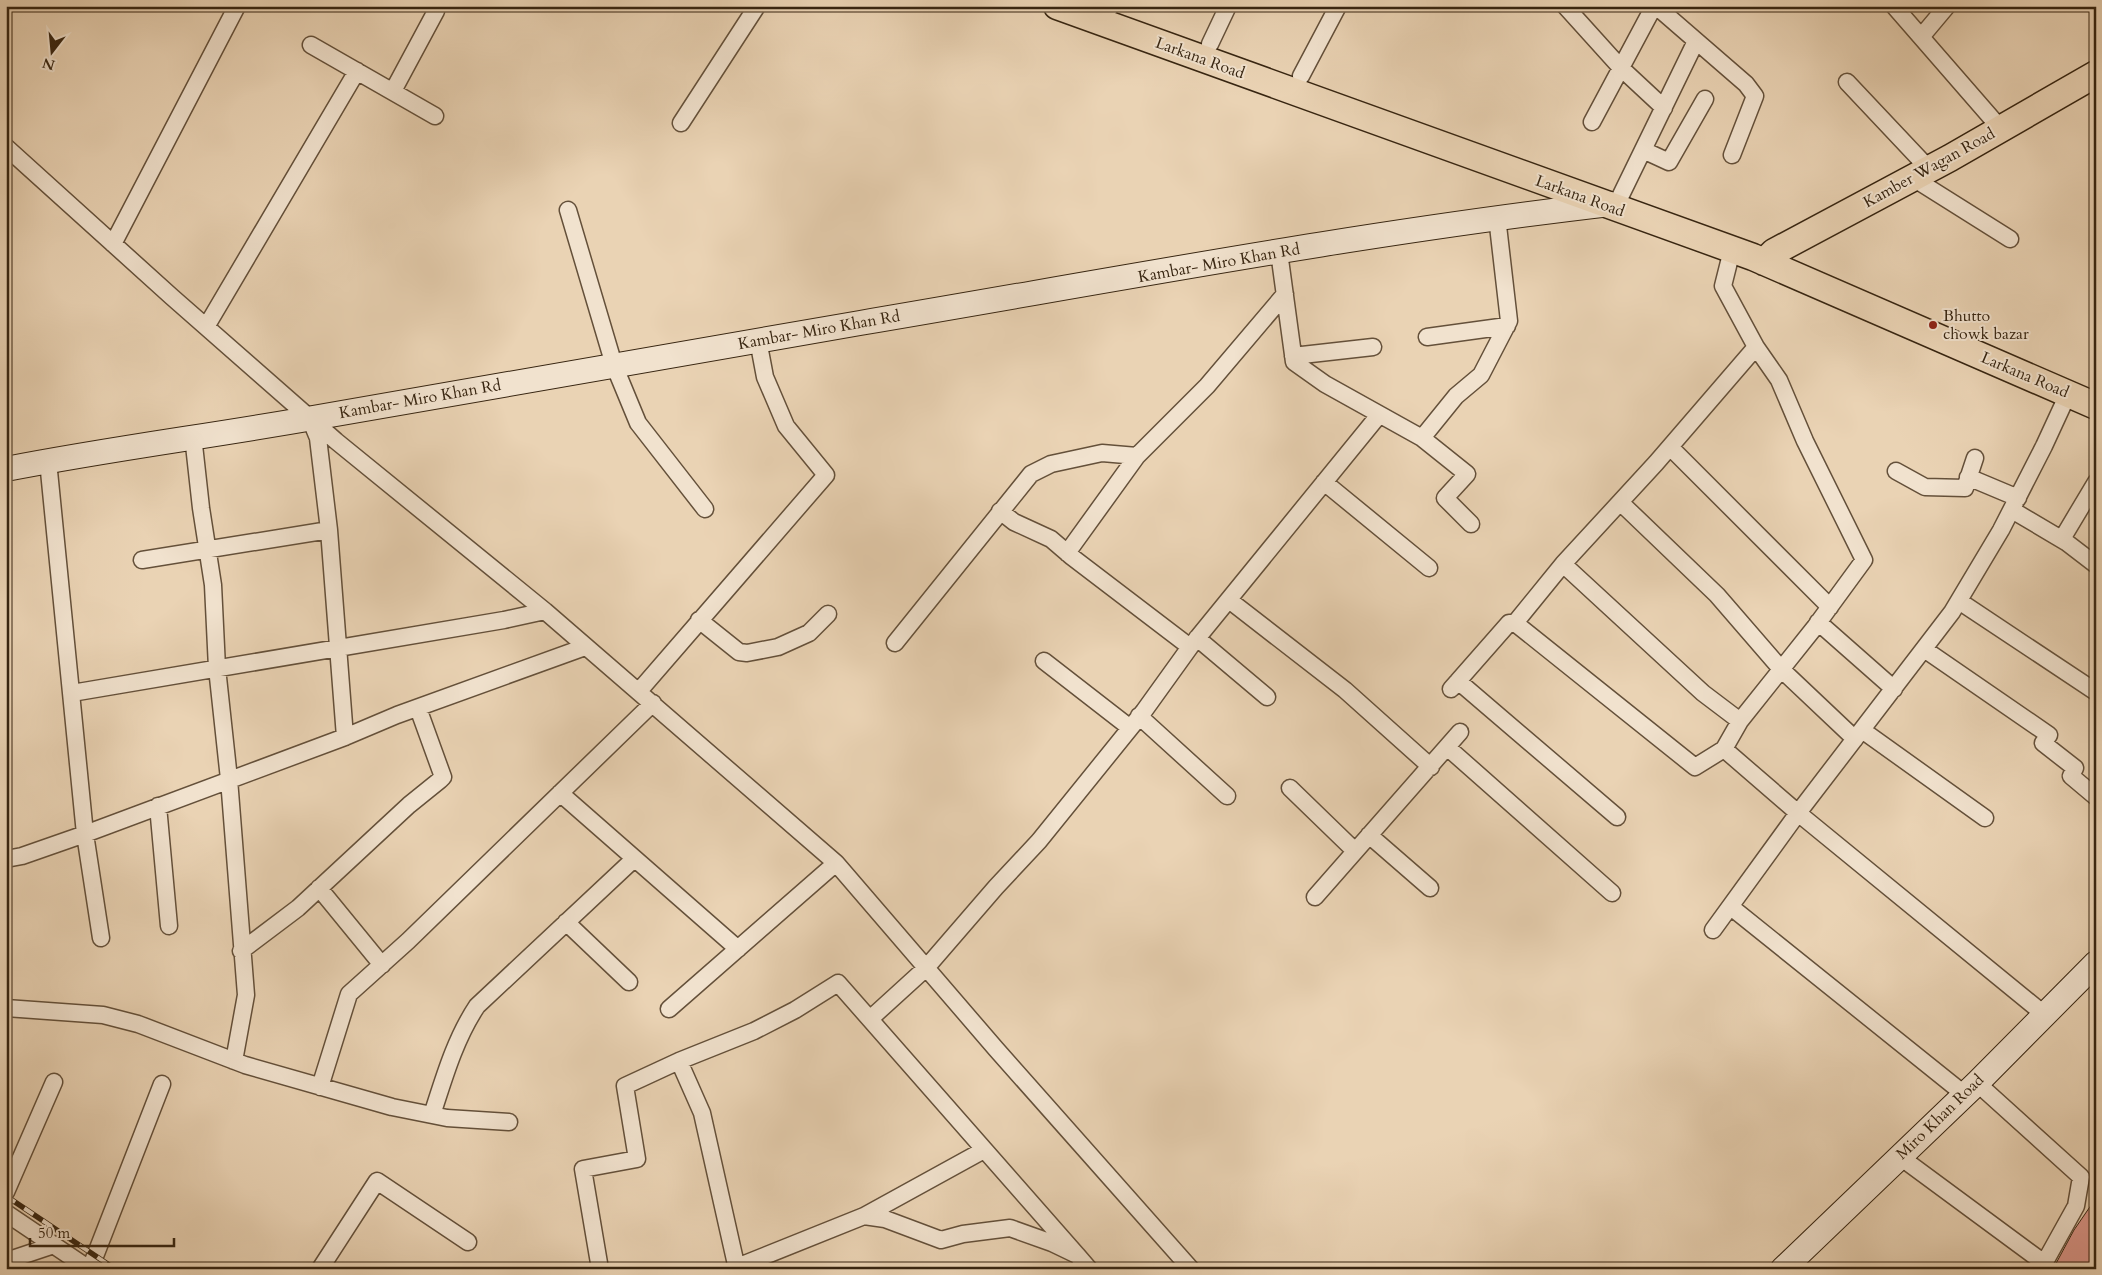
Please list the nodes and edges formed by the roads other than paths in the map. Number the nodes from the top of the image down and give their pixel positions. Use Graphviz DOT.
graph roads {
  1 [pos="237,6"];
  2 [pos="435,6"];
  3 [pos="756,6"];
  4 [pos="1057,6"];
  5 [pos="1228,6"];
  6 [pos="1338,6"];
  7 [pos="1565,6"];
  8 [pos="1655,6"];
  9 [pos="1894,6"];
  10 [pos="1947,6"];
  11 [pos="1108,7"];
  12 [pos="1921,37"];
  13 [pos="1696,41"];
  14 [pos="1210,44"];
  15 [pos="311,45"];
  16 [pos="1621,68"];
  17 [pos="357,71"];
  18 [pos="2096,74"];
  19 [pos="1301,76"];
  20 [pos="1847,82"];
  21 [pos="392,91"];
  22 [pos="1705,99"];
  23 [pos="1664,108"];
  24 [pos="435,116"];
  25 [pos="1398,121"];
  26 [pos="1592,122"];
  27 [pos="681,123"];
  28 [pos="2001,129"];
  29 [pos="6,147"];
  30 [pos="1643,150"];
  31 [pos="1732,155"];
  32 [pos="1921,174"];
  33 [pos="1620,200"];
  34 [pos="568,210"];
  35 [pos="1497,217"];
  36 [pos="2010,239"];
  37 [pos="113,244"];
  38 [pos="1732,250"];
  39 [pos="1279,252"];
  40 [pos="1769,257"];
  41 [pos="1285,294"];
  42 [pos="1507,326"];
  43 [pos="206,327"];
  44 [pos="1428,337"];
  45 [pos="758,340"];
  46 [pos="1373,347"];
  47 [pos="1756,347"];
  48 [pos="1293,356"];
  49 [pos="614,365"];
  50 [pos="2096,388"];
  51 [pos="2068,394"];
  52 [pos="2096,406"];
  53 [pos="1379,414"];
  54 [pos="310,419"];
  55 [pos="193,436"];
  56 [pos="1422,438"];
  57 [pos="1670,447"];
  58 [pos="1137,456"];
  59 [pos="1975,458"];
  60 [pos="48,461"];
  61 [pos="6,469"];
  62 [pos="1896,471"];
  63 [pos="1968,477"];
  64 [pos="1324,482"];
  65 [pos="2096,482"];
  66 [pos="1620,502"];
  67 [pos="2014,504"];
  68 [pos="705,509"];
  69 [pos="1000,511"];
  70 [pos="1471,524"];
  71 [pos="329,530"];
  72 [pos="2062,540"];
  73 [pos="207,550"];
  74 [pos="1067,553"];
  75 [pos="142,560"];
  76 [pos="1563,564"];
  77 [pos="2096,565"];
  78 [pos="1428,568"];
  79 [pos="1229,600"];
  80 [pos="1959,601"];
  81 [pos="1830,607"];
  82 [pos="545,611"];
  83 [pos="828,614"];
  84 [pos="699,620"];
  85 [pos="1818,622"];
  86 [pos="1515,623"];
  87 [pos="1194,642"];
  88 [pos="895,643"];
  89 [pos="585,647"];
  90 [pos="338,648"];
  91 [pos="1924,649"];
  92 [pos="1044,661"];
  93 [pos="217,668"];
  94 [pos="1781,669"];
  95 [pos="1894,689"];
  96 [pos="639,691"];
  97 [pos="2096,692"];
  98 [pos="72,693"];
  99 [pos="1267,698"];
  100 [pos="653,703"];
  101 [pos="418,708"];
  102 [pos="1740,721"];
  103 [pos="1134,722"];
  104 [pos="1460,732"];
  105 [pos="1859,734"];
  106 [pos="345,737"];
  107 [pos="1447,747"];
  108 [pos="1724,749"];
  109 [pos="1431,767"];
  110 [pos="229,779"];
  111 [pos="1290,788"];
  112 [pos="560,793"];
  113 [pos="1227,796"];
  114 [pos="2096,798"];
  115 [pos="158,806"];
  116 [pos="1798,813"];
  117 [pos="1617,818"];
  118 [pos="1985,818"];
  119 [pos="85,834"];
  120 [pos="1369,835"];
  121 [pos="1355,851"];
  122 [pos="6,859"];
  123 [pos="634,859"];
  124 [pos="836,863"];
  125 [pos="319,888"];
  126 [pos="1430,888"];
  127 [pos="1612,893"];
  128 [pos="1315,897"];
  129 [pos="1731,907"];
  130 [pos="566,922"];
  131 [pos="169,926"];
  132 [pos="1713,930"];
  133 [pos="101,938"];
  134 [pos="738,949"];
  135 [pos="241,951"];
  136 [pos="2096,963"];
  137 [pos="382,965"];
  138 [pos="926,968"];
  139 [pos="629,982"];
  140 [pos="6,1008"];
  141 [pos="669,1009"];
  142 [pos="2044,1015"];
  143 [pos="870,1019"];
  144 [pos="234,1061"];
  145 [pos="679,1061"];
  146 [pos="54,1082"];
  147 [pos="162,1084"];
  148 [pos="320,1087"];
  149 [pos="1970,1088"];
  150 [pos="432,1115"];
  151 [pos="509,1122"];
  152 [pos="984,1150"];
  153 [pos="1899,1156"];
  154 [pos="6,1192"];
  155 [pos="6,1213"];
  156 [pos="864,1216"];
  157 [pos="468,1242"];
  158 [pos="54,1245"];
  159 [pos="1077,1255"];
  160 [pos="6,1261"];
  161 [pos="2043,1266"];
  162 [pos="325,1267"];
  163 [pos="737,1268"];
  164 [pos="89,1269"];
  165 [pos="600,1269"];
  166 [pos="1088,1269"];
  167 [pos="1191,1269"];
  168 [pos="1783,1269"];
  1 -- 37 [label="street"];
  2 -- 21 [label="street"];
  3 -- 27 [label="street"];
  4 -- 25 [label="main road, Larkana Road"];
  5 -- 14 [label="street"];
  6 -- 19 [label="street"];
  7 -- 16 [label="street"];
  8 -- 13 [label="street"];
  8 -- 16 [label="street"];
  9 -- 12 [label="street"];
  10 -- 12 [label="street"];
  11 -- 14 [label="main road, Larkana Road"];
  12 -- 28 [label="street"];
  13 -- 23 [label="street"];
  13 -- 31 [label="street"];
  14 -- 19 [label="main road, Larkana Road"];
  15 -- 17 [label="street"];
  16 -- 23 [label="street"];
  16 -- 26 [label="street"];
  17 -- 21 [label="street"];
  17 -- 43 [label="street"];
  18 -- 28 [label="main road, Kamber Wagan Road"];
  19 -- 25 [label="main road, Larkana Road"];
  20 -- 32 [label="street"];
  21 -- 24 [label="street"];
  22 -- 30 [label="street"];
  23 -- 30 [label="street"];
  25 -- 33 [label="main road, Larkana Road"];
  28 -- 32 [label="main road, Kamber Wagan Road"];
  29 -- 37 [label="street"];
  30 -- 33 [label="street"];
  32 -- 36 [label="street"];
  32 -- 40 [label="main road, Kamber Wagan Road"];
  33 -- 35 [label="main road, Kambar- Miro Khan Rd"];
  33 -- 38 [label="main road, Larkana Road"];
  33 -- 40 [label="main road, Larkana Road"];
  34 -- 49 [label="street"];
  35 -- 39 [label="main road, Kambar- Miro Khan Rd"];
  35 -- 42 [label="street"];
  37 -- 43 [label="street"];
  38 -- 40 [label="main road, Larkana Road"];
  38 -- 47 [label="street"];
  39 -- 41 [label="street"];
  39 -- 45 [label="main road, Kambar- Miro Khan Rd"];
  40 -- 50 [label="main road, Larkana Road"];
  40 -- 51 [label="main road, Larkana Road"];
  41 -- 48 [label="street"];
  41 -- 58 [label="street"];
  42 -- 44 [label="street"];
  42 -- 56 [label="street"];
  43 -- 54 [label="street"];
  45 -- 49 [label="main road, Kambar- Miro Khan Rd"];
  45 -- 84 [label="street"];
  46 -- 48 [label="street"];
  47 -- 57 [label="street"];
  47 -- 81 [label="street"];
  48 -- 53 [label="street"];
  49 -- 54 [label="main road, Kambar- Miro Khan Rd"];
  49 -- 68 [label="street"];
  51 -- 52 [label="main road, Larkana Road"];
  51 -- 67 [label="street"];
  53 -- 56 [label="street"];
  53 -- 64 [label="street"];
  54 -- 55 [label="main road, Kambar- Miro Khan Rd"];
  54 -- 71 [label="street"];
  54 -- 82 [label="street"];
  55 -- 60 [label="main road, Kambar- Miro Khan Rd"];
  55 -- 73 [label="street"];
  56 -- 70 [label="street"];
  57 -- 66 [label="street"];
  57 -- 81 [label="street"];
  58 -- 69 [label="street"];
  58 -- 74 [label="street"];
  59 -- 63 [label="street"];
  60 -- 61 [label="main road, Kambar- Miro Khan Rd"];
  60 -- 98 [label="street"];
  62 -- 63 [label="street"];
  63 -- 67 [label="street"];
  64 -- 78 [label="street"];
  64 -- 79 [label="street"];
  65 -- 72 [label="street"];
  66 -- 76 [label="street"];
  66 -- 94 [label="street"];
  67 -- 72 [label="street"];
  67 -- 80 [label="street"];
  69 -- 74 [label="street"];
  69 -- 88 [label="street"];
  71 -- 73 [label="street"];
  71 -- 90 [label="street"];
  72 -- 77 [label="street"];
  73 -- 75 [label="street"];
  73 -- 93 [label="street"];
  74 -- 87 [label="street"];
  76 -- 86 [label="street"];
  76 -- 102 [label="street"];
  79 -- 87 [label="street"];
  79 -- 109 [label="street"];
  80 -- 91 [label="street"];
  80 -- 97 [label="street"];
  81 -- 85 [label="street"];
  82 -- 89 [label="street"];
  82 -- 90 [label="street"];
  83 -- 84 [label="street"];
  84 -- 96 [label="street"];
  85 -- 94 [label="street"];
  85 -- 95 [label="street"];
  86 -- 108 [label="street"];
  86 -- 117 [label="street"];
  87 -- 99 [label="street"];
  87 -- 103 [label="street"];
  89 -- 96 [label="street"];
  89 -- 101 [label="street"];
  90 -- 93 [label="street"];
  90 -- 106 [label="street"];
  91 -- 95 [label="street"];
  91 -- 114 [label="street"];
  92 -- 103 [label="street"];
  93 -- 98 [label="street"];
  93 -- 110 [label="street"];
  94 -- 102 [label="street"];
  94 -- 105 [label="street"];
  95 -- 105 [label="street"];
  96 -- 100 [label="street"];
  98 -- 119 [label="street"];
  100 -- 112 [label="street"];
  100 -- 124 [label="street"];
  101 -- 106 [label="street"];
  101 -- 125 [label="street"];
  102 -- 108 [label="street"];
  103 -- 113 [label="street"];
  103 -- 138 [label="street"];
  104 -- 107 [label="street"];
  105 -- 116 [label="street"];
  105 -- 118 [label="street"];
  106 -- 110 [label="street"];
  107 -- 109 [label="street"];
  107 -- 127 [label="street"];
  108 -- 116 [label="street"];
  109 -- 120 [label="street"];
  110 -- 115 [label="street"];
  110 -- 135 [label="street"];
  111 -- 121 [label="street"];
  112 -- 123 [label="street"];
  112 -- 137 [label="street"];
  115 -- 119 [label="street"];
  115 -- 131 [label="street"];
  116 -- 129 [label="street"];
  116 -- 142 [label="street"];
  119 -- 122 [label="street"];
  119 -- 133 [label="street"];
  120 -- 121 [label="street"];
  120 -- 126 [label="street"];
  121 -- 128 [label="street"];
  123 -- 130 [label="street"];
  123 -- 134 [label="street"];
  124 -- 134 [label="street"];
  124 -- 138 [label="street"];
  125 -- 135 [label="street"];
  125 -- 137 [label="street"];
  129 -- 132 [label="street"];
  129 -- 149 [label="street"];
  130 -- 139 [label="street"];
  130 -- 150 [label="street"];
  134 -- 141 [label="street"];
  135 -- 144 [label="street"];
  136 -- 142 [label="main road, Miro Khan Road"];
  137 -- 148 [label="street"];
  138 -- 143 [label="street"];
  138 -- 167 [label="street"];
  140 -- 144 [label="street"];
  142 -- 149 [label="main road, Miro Khan Road"];
  143 -- 145 [label="street"];
  143 -- 152 [label="street"];
  144 -- 148 [label="street"];
  145 -- 163 [label="street"];
  145 -- 165 [label="street"];
  146 -- 154 [label="street"];
  147 -- 164 [label="street"];
  148 -- 150 [label="street"];
  149 -- 153 [label="main road, Miro Khan Road"];
  149 -- 161 [label="street"];
  150 -- 151 [label="street"];
  152 -- 156 [label="street"];
  152 -- 159 [label="street"];
  153 -- 161 [label="street"];
  153 -- 168 [label="main road, Miro Khan Road"];
  155 -- 158 [label="street"];
  156 -- 159 [label="street"];
  156 -- 163 [label="street"];
  157 -- 162 [label="street"];
  158 -- 160 [label="street"];
  158 -- 164 [label="street"];
  159 -- 166 [label="street"];
}
